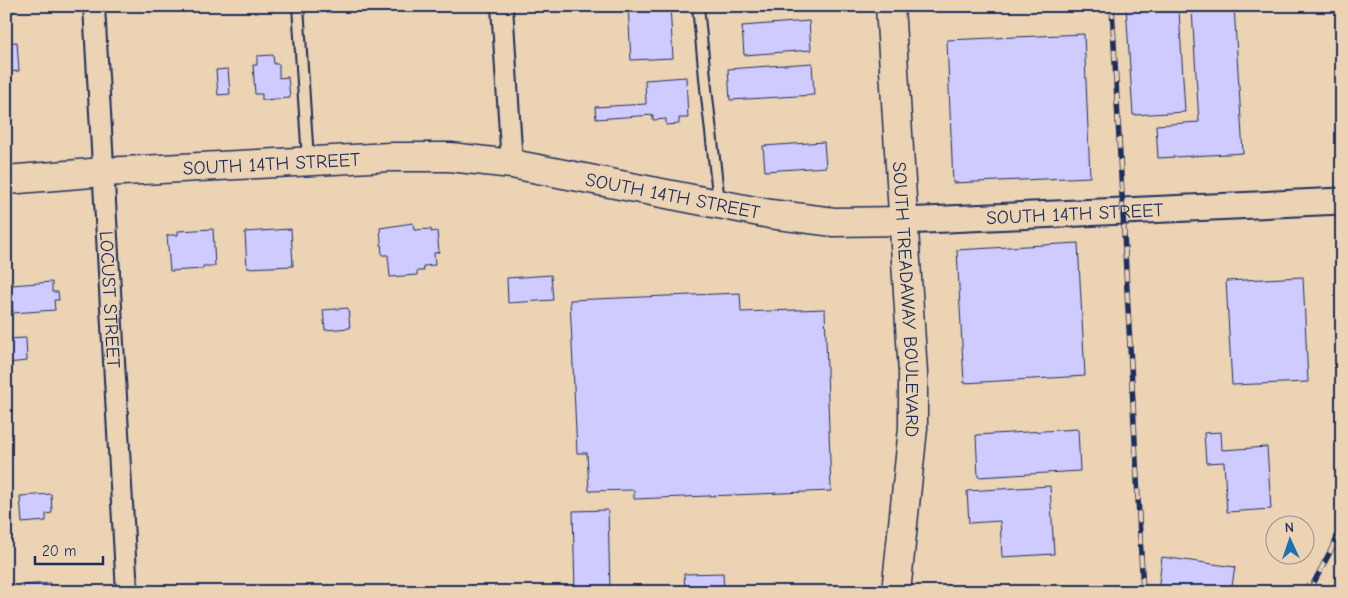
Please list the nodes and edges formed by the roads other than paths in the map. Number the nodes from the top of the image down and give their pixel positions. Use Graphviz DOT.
graph roads {
  1 [pos="94,6"];
  2 [pos="298,6"];
  3 [pos="502,6"];
  4 [pos="698,6"];
  5 [pos="890,6"];
  6 [pos="308,161"];
  7 [pos="512,164"];
  8 [pos="104,172"];
  9 [pos="6,180"];
  10 [pos="1342,201"];
  11 [pos="720,204"];
  12 [pos="903,222"];
  13 [pos="127,592"];
  14 [pos="896,592"];
  1 -- 8 [label="street, LOCUST STREET"];
  2 -- 6 [label="lane"];
  3 -- 7 [label="street"];
  4 -- 11 [label="lane"];
  5 -- 12 [label="main road, SOUTH TREADAWAY BOULEVARD"];
  6 -- 7 [label="main road, SOUTH 14TH STREET"];
  6 -- 8 [label="main road, SOUTH 14TH STREET"];
  7 -- 11 [label="main road, SOUTH 14TH STREET"];
  8 -- 9 [label="main road, SOUTH 14TH STREET"];
  8 -- 13 [label="street, LOCUST STREET"];
  10 -- 12 [label="street, SOUTH 14TH STREET"];
  11 -- 12 [label="main road, SOUTH 14TH STREET"];
  12 -- 14 [label="main road, SOUTH TREADAWAY BOULEVARD"];
}
